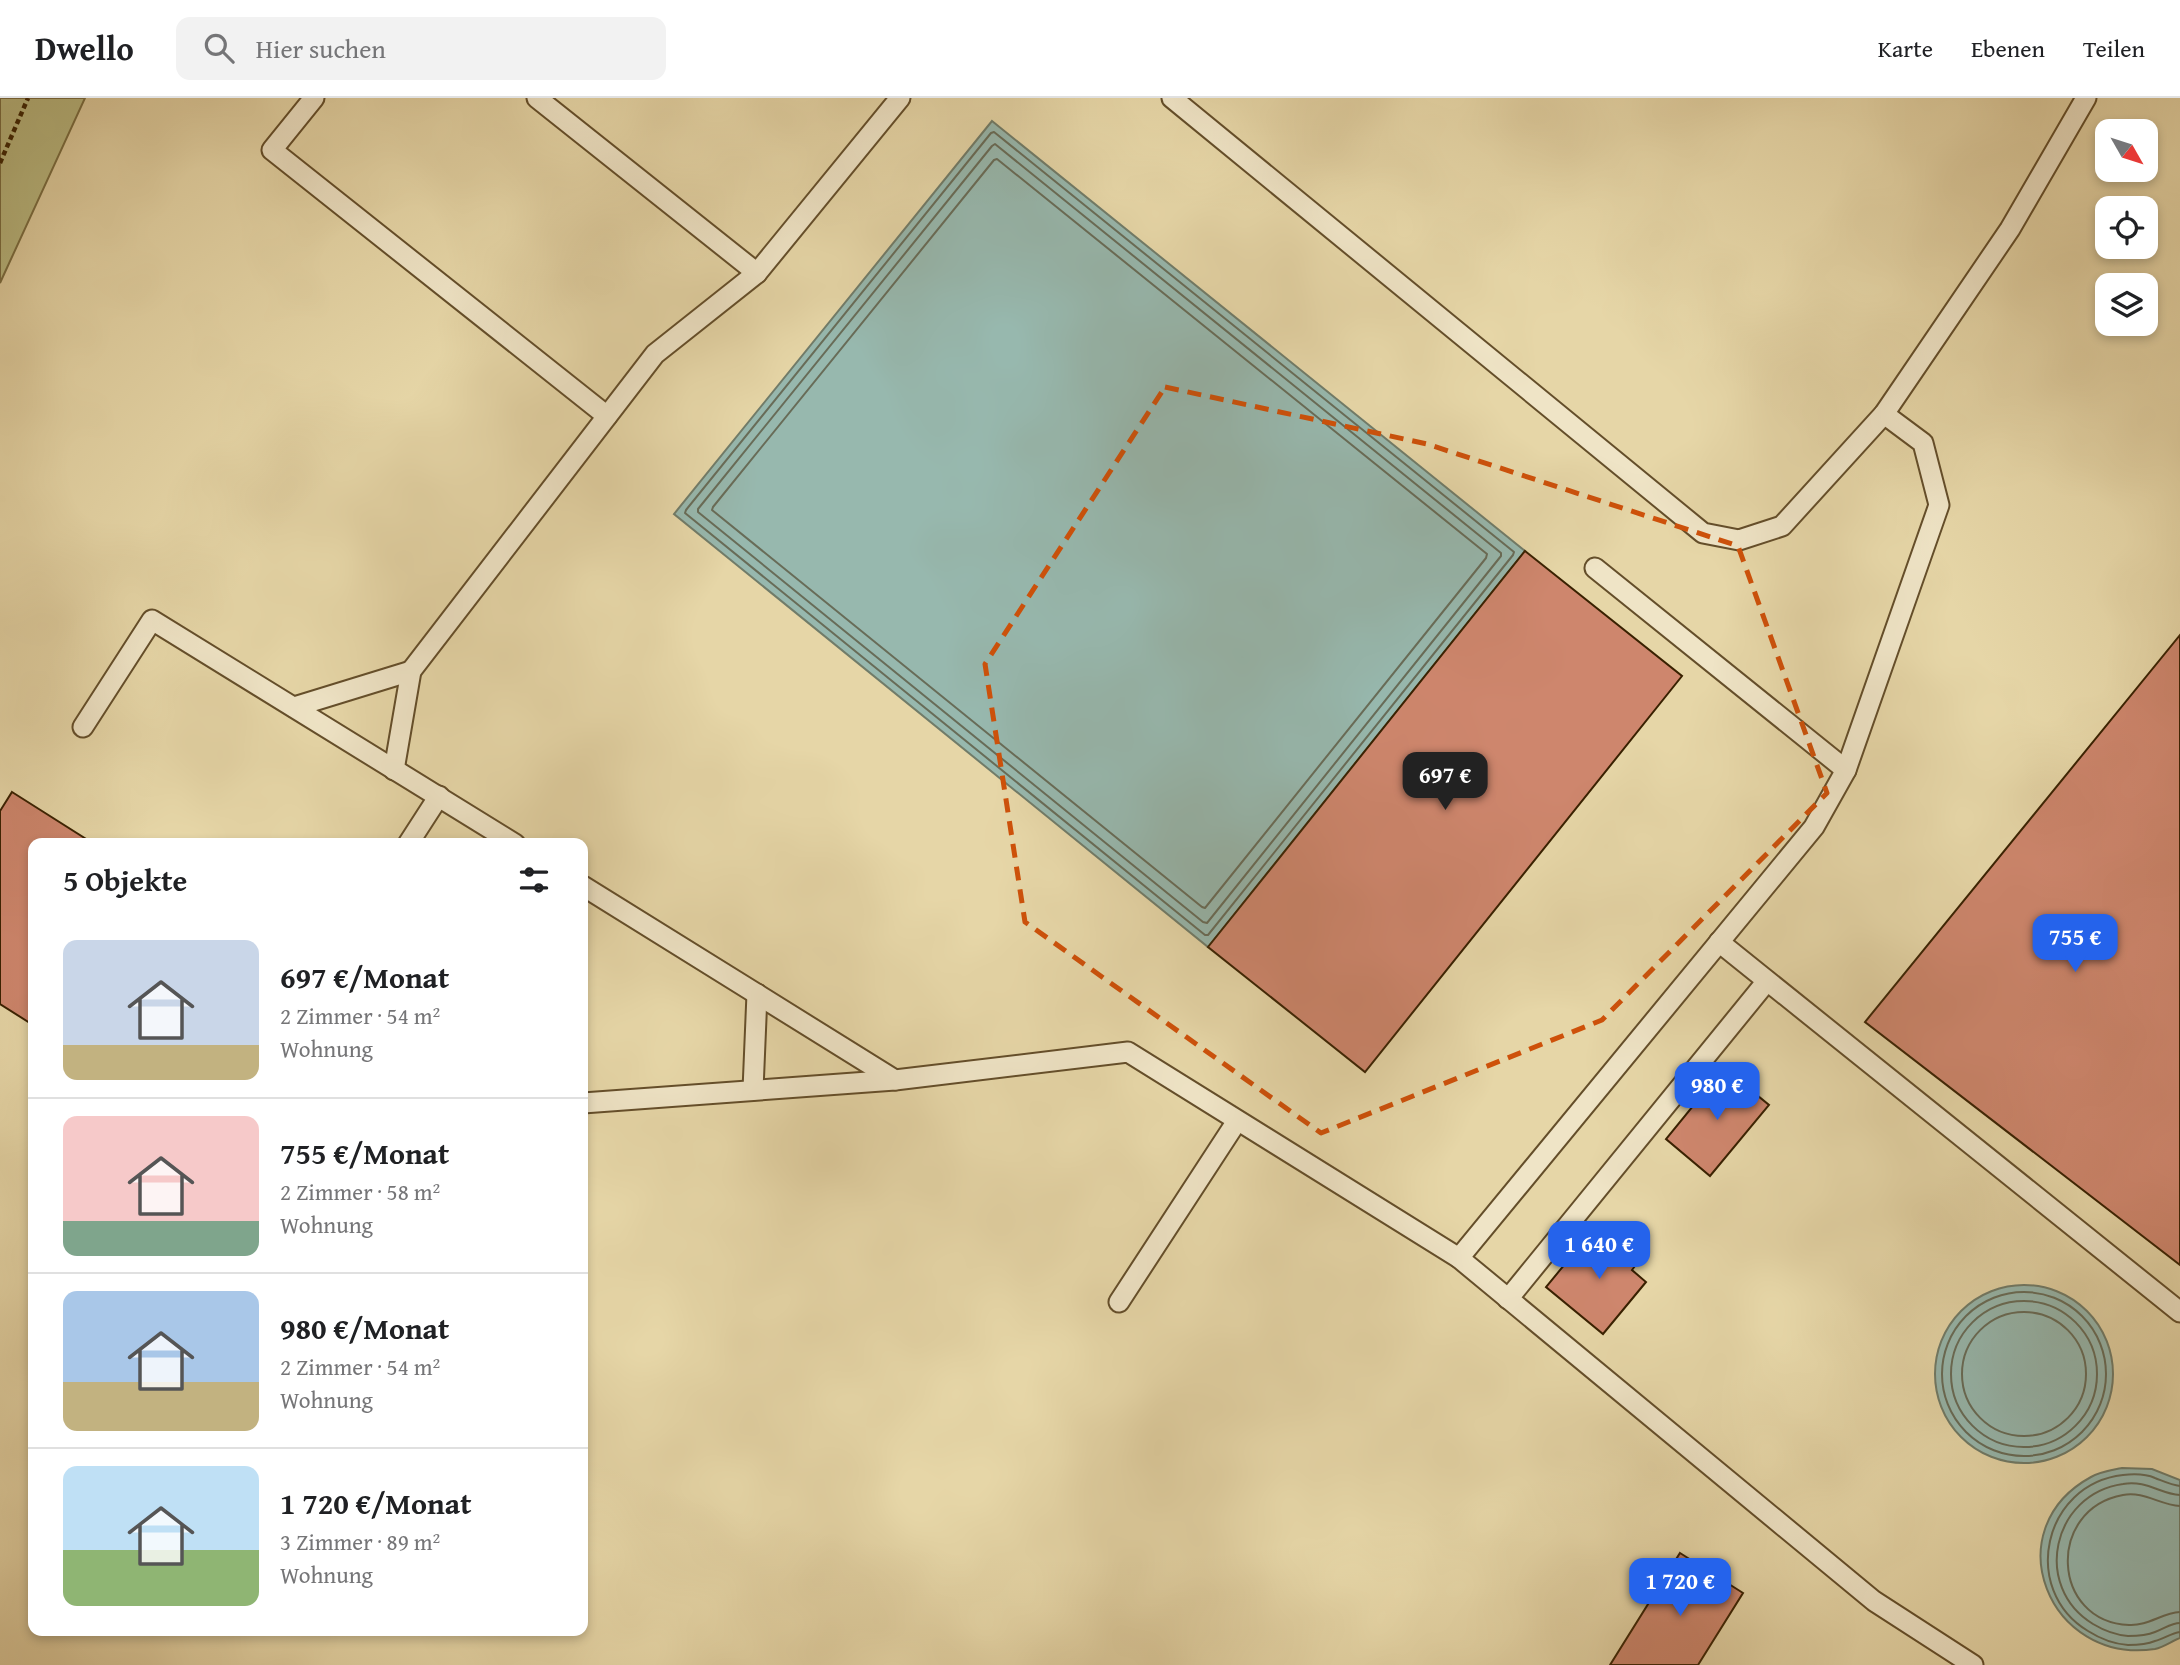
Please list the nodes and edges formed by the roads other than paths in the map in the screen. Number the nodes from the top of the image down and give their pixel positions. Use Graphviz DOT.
graph roads {
  1 [pos="314,98"];
  2 [pos="537,98"];
  3 [pos="900,98"];
  4 [pos="1172,98"];
  5 [pos="2087,98"];
  6 [pos="757,273"];
  7 [pos="1884,414"];
  8 [pos="607,416"];
  9 [pos="1595,568"];
  10 [pos="411,671"];
  11 [pos="294,707"];
  12 [pos="83,727"];
  13 [pos="394,770"];
  14 [pos="1846,770"];
  15 [pos="439,796"];
  16 [pos="412,838"];
  17 [pos="506,838"];
  18 [pos="588,889"];
  19 [pos="1720,942"];
  20 [pos="1767,981"];
  21 [pos="757,994"];
  22 [pos="895,1080"];
  23 [pos="753,1090"];
  24 [pos="588,1104"];
  25 [pos="1237,1121"];
  26 [pos="1459,1258"];
  27 [pos="1508,1299"];
  28 [pos="1119,1302"];
  29 [pos="2180,1312"];
  30 [pos="1973,1665"];
  1 -- 8 [label="lane"];
  2 -- 6 [label="lane"];
  3 -- 6 [label="lane"];
  4 -- 7 [label="lane"];
  5 -- 7 [label="lane"];
  6 -- 8 [label="lane"];
  7 -- 14 [label="lane"];
  8 -- 10 [label="lane"];
  9 -- 14 [label="lane"];
  10 -- 11 [label="lane"];
  10 -- 13 [label="lane"];
  11 -- 12 [label="lane"];
  11 -- 13 [label="lane"];
  13 -- 15 [label="lane"];
  14 -- 19 [label="lane"];
  15 -- 16 [label="lane"];
  15 -- 17 [label="lane"];
  18 -- 21 [label="lane"];
  19 -- 20 [label="lane"];
  19 -- 26 [label="lane"];
  20 -- 27 [label="lane"];
  20 -- 29 [label="lane"];
  21 -- 22 [label="lane"];
  21 -- 23 [label="lane"];
  22 -- 23 [label="lane"];
  22 -- 25 [label="lane"];
  23 -- 24 [label="lane"];
  25 -- 26 [label="lane"];
  25 -- 28 [label="lane"];
  26 -- 27 [label="lane"];
  27 -- 30 [label="lane"];
}
